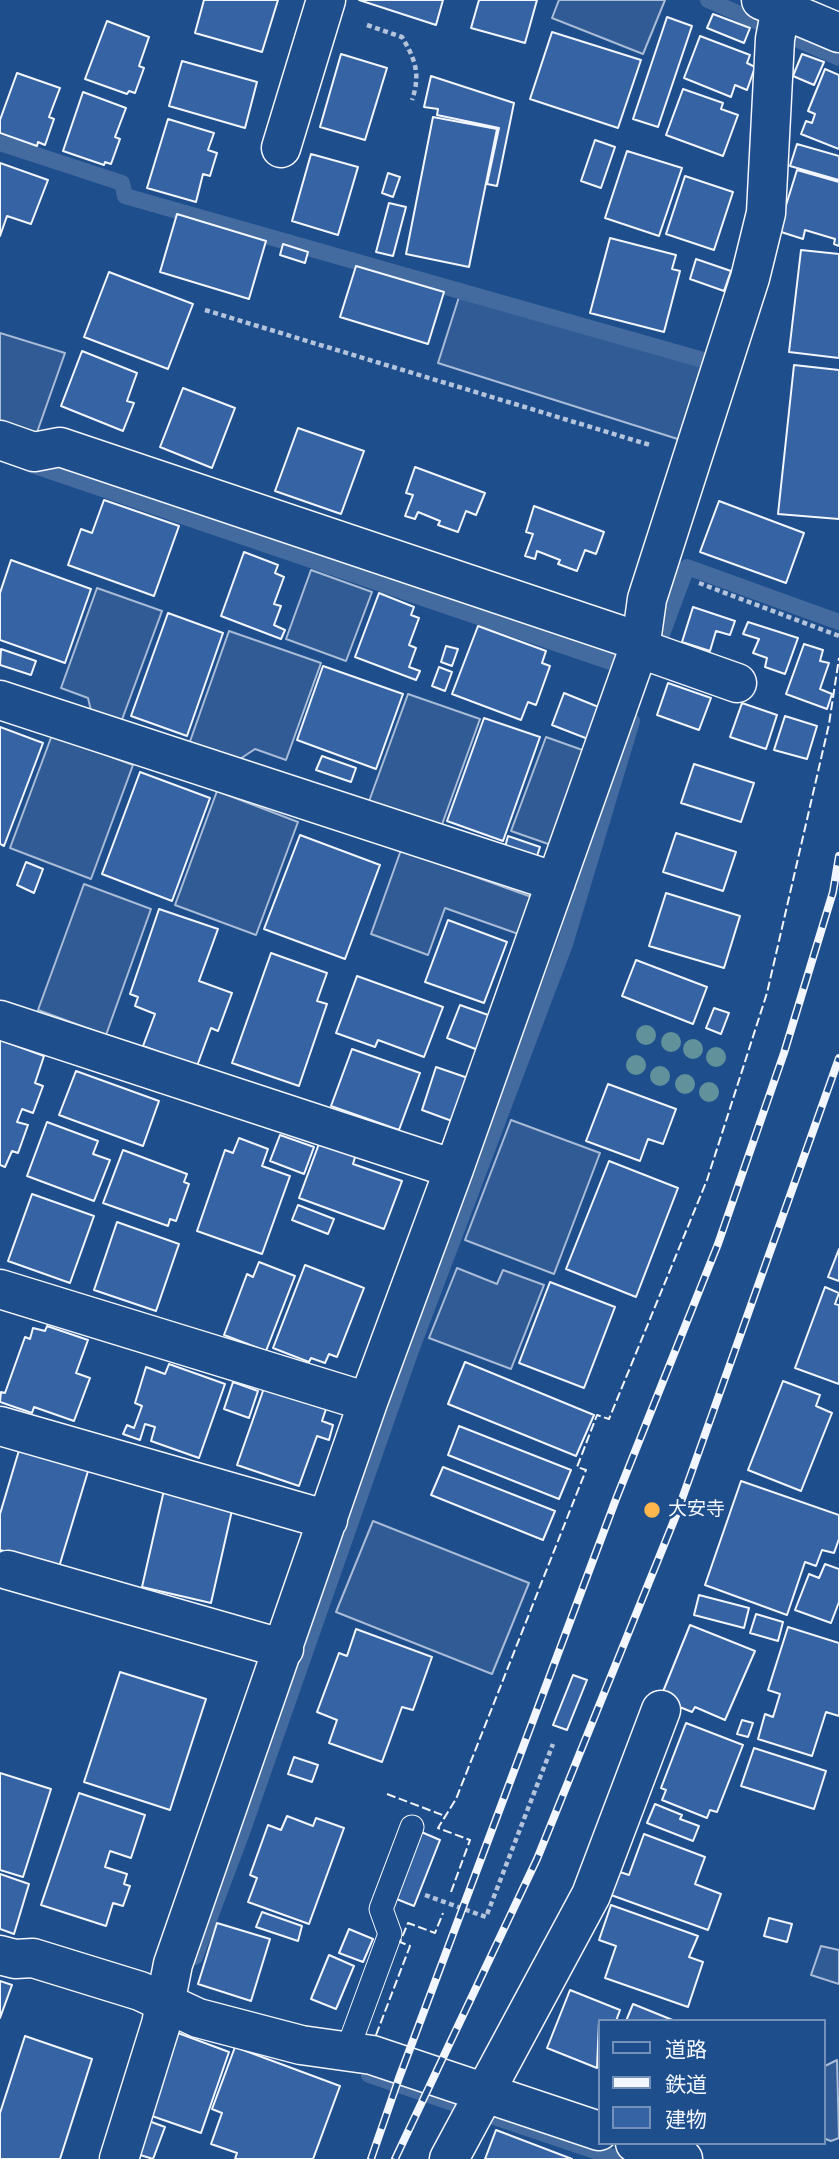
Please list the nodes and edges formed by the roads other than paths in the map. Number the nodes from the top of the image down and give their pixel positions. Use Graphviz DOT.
graph roads {
  1 [pos="325,5"];
  2 [pos="774,18"];
  3 [pos="839,33"];
  4 [pos="281,148"];
  5 [pos="0,440"];
  6 [pos="642,656"];
  7 [pos="737,683"];
  8 [pos="0,700"];
  9 [pos="556,882"];
  10 [pos="0,1020"];
  11 [pos="454,1169"];
  12 [pos="0,1289"];
  13 [pos="368,1402"];
  14 [pos="0,1426"];
  15 [pos="328,1520"];
  16 [pos="8,1570"];
  17 [pos="284,1648"];
  18 [pos="662,1710"];
  19 [pos="412,1827"];
  20 [pos="0,1955"];
  21 [pos="165,2003"];
  22 [pos="347,2051"];
  23 [pos="477,2107"];
  24 [pos="598,2131"];
  25 [pos="641,2145"];
  26 [pos="119,2159"];
  27 [pos="450,2159"];
  28 [pos="683,2159"];
  1 -- 4 [label="street"];
  2 -- 3 [label="street"];
  2 -- 6 [label="street"];
  5 -- 6 [label="street"];
  6 -- 7 [label="street"];
  6 -- 9 [label="street"];
  8 -- 9 [label="street"];
  9 -- 11 [label="street"];
  10 -- 11 [label="street"];
  11 -- 13 [label="street"];
  12 -- 13 [label="street"];
  13 -- 15 [label="street"];
  14 -- 15 [label="street"];
  15 -- 17 [label="street"];
  16 -- 17 [label="street"];
  17 -- 21 [label="street"];
  18 -- 23 [label="street"];
  19 -- 22 [label="lane"];
  20 -- 21 [label="street"];
  21 -- 22 [label="street"];
  21 -- 26 [label="street"];
  22 -- 23 [label="street"];
  23 -- 24 [label="street"];
  23 -- 27 [label="street"];
  25 -- 28 [label="street"];
}
